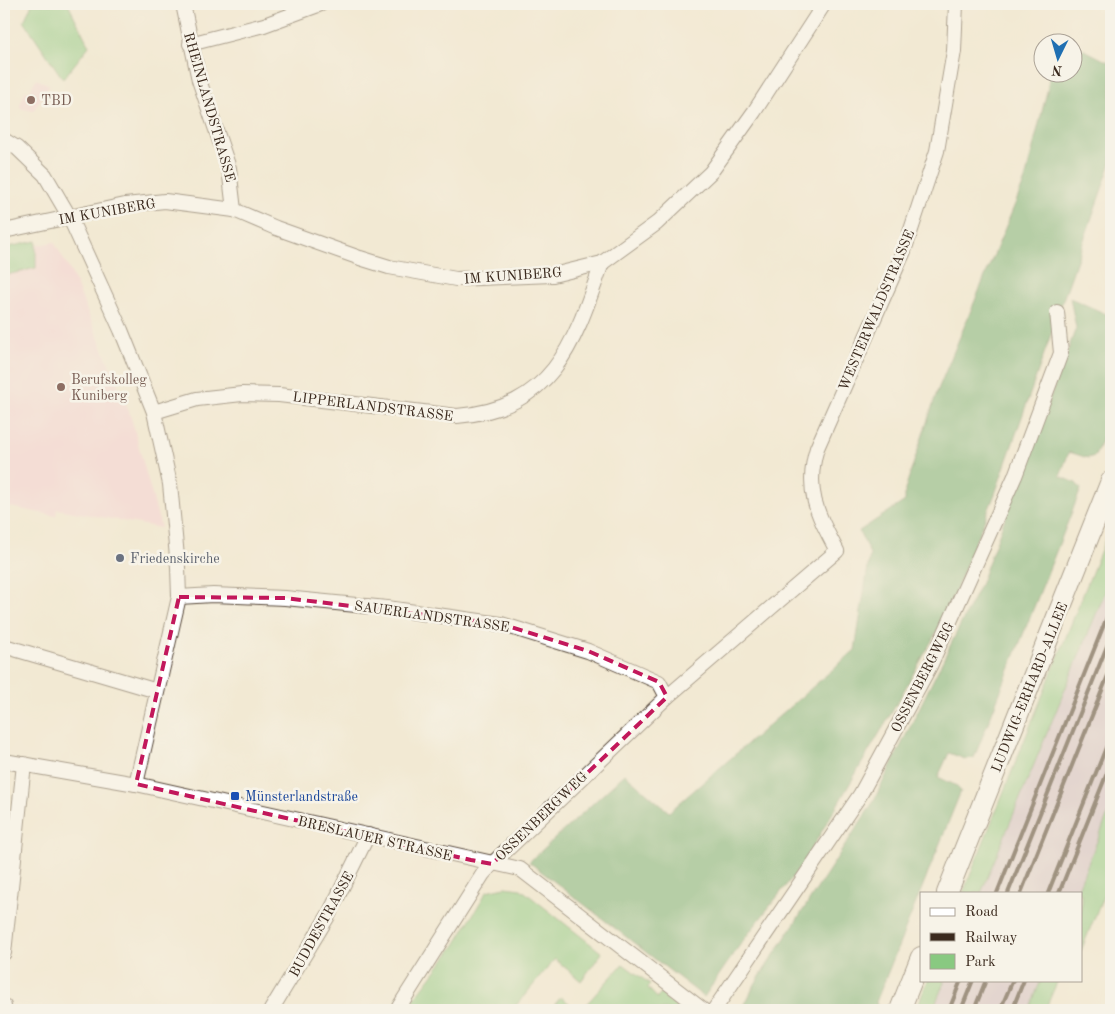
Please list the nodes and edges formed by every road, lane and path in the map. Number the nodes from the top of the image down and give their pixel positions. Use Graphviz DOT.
graph roads {
  1 [pos="183,4"];
  2 [pos="322,4"];
  3 [pos="824,4"];
  4 [pos="956,4"];
  5 [pos="190,44"];
  6 [pos="4,140"];
  7 [pos="234,210"];
  8 [pos="69,216"];
  9 [pos="4,231"];
  10 [pos="602,263"];
  11 [pos="1057,312"];
  12 [pos="154,412"];
  13 [pos="1111,482"];
  14 [pos="838,551"];
  15 [pos="178,597"];
  16 [pos="4,646"];
  17 [pos="157,691"];
  18 [pos="667,697"];
  19 [pos="4,761"];
  20 [pos="24,764"];
  21 [pos="136,784"];
  22 [pos="368,835"];
  23 [pos="492,864"];
  24 [pos="8,873"];
  25 [pos="947,892"];
  26 [pos="4,953"];
  27 [pos="920,960"];
  28 [pos="4,1006"];
  29 [pos="4,1010"];
  30 [pos="271,1010"];
  31 [pos="397,1010"];
  32 [pos="703,1010"];
  33 [pos="714,1010"];
  34 [pos="900,1010"];
  1 -- 5 [label="street, RHEINLANDSTRASSE"];
  2 -- 5 [label="street"];
  3 -- 10 [label="street, IM KUNIBERG"];
  4 -- 14 [label="street, WESTERWALDSTRASSE"];
  5 -- 7 [label="street, RHEINLANDSTRASSE"];
  6 -- 8 [label="street"];
  7 -- 8 [label="street, IM KUNIBERG"];
  7 -- 10 [label="street, IM KUNIBERG"];
  8 -- 9 [label="street, IM KUNIBERG"];
  8 -- 12 [label="street"];
  10 -- 12 [label="street, LIPPERLANDSTRASSE"];
  11 -- 33 [label="street, OSSENBERGWEG"];
  12 -- 15 [label="street"];
  13 -- 25 [label="main road, LUDWIG-ERHARD-ALLEE"];
  14 -- 18 [label="street, OSSENBERGWEG"];
  15 -- 17 [label="street"];
  15 -- 18 [label="street, SAUERLANDSTRASSE"];
  16 -- 17 [label="street"];
  17 -- 21 [label="street"];
  18 -- 23 [label="street, OSSENBERGWEG"];
  19 -- 20 [label="street, BRESLAUER STRASSE"];
  20 -- 21 [label="street, BRESLAUER STRASSE"];
  20 -- 24 [label="street"];
  21 -- 22 [label="street, BRESLAUER STRASSE"];
  22 -- 23 [label="street, BRESLAUER STRASSE"];
  22 -- 30 [label="street, BUDDESTRASSE"];
  23 -- 31 [label="street"];
  23 -- 32 [label="street, BRESLAUER STRASSE"];
  24 -- 26 [label="street"];
  27 -- 34 [label="main road"];
  28 -- 29 [label="street"];
}
